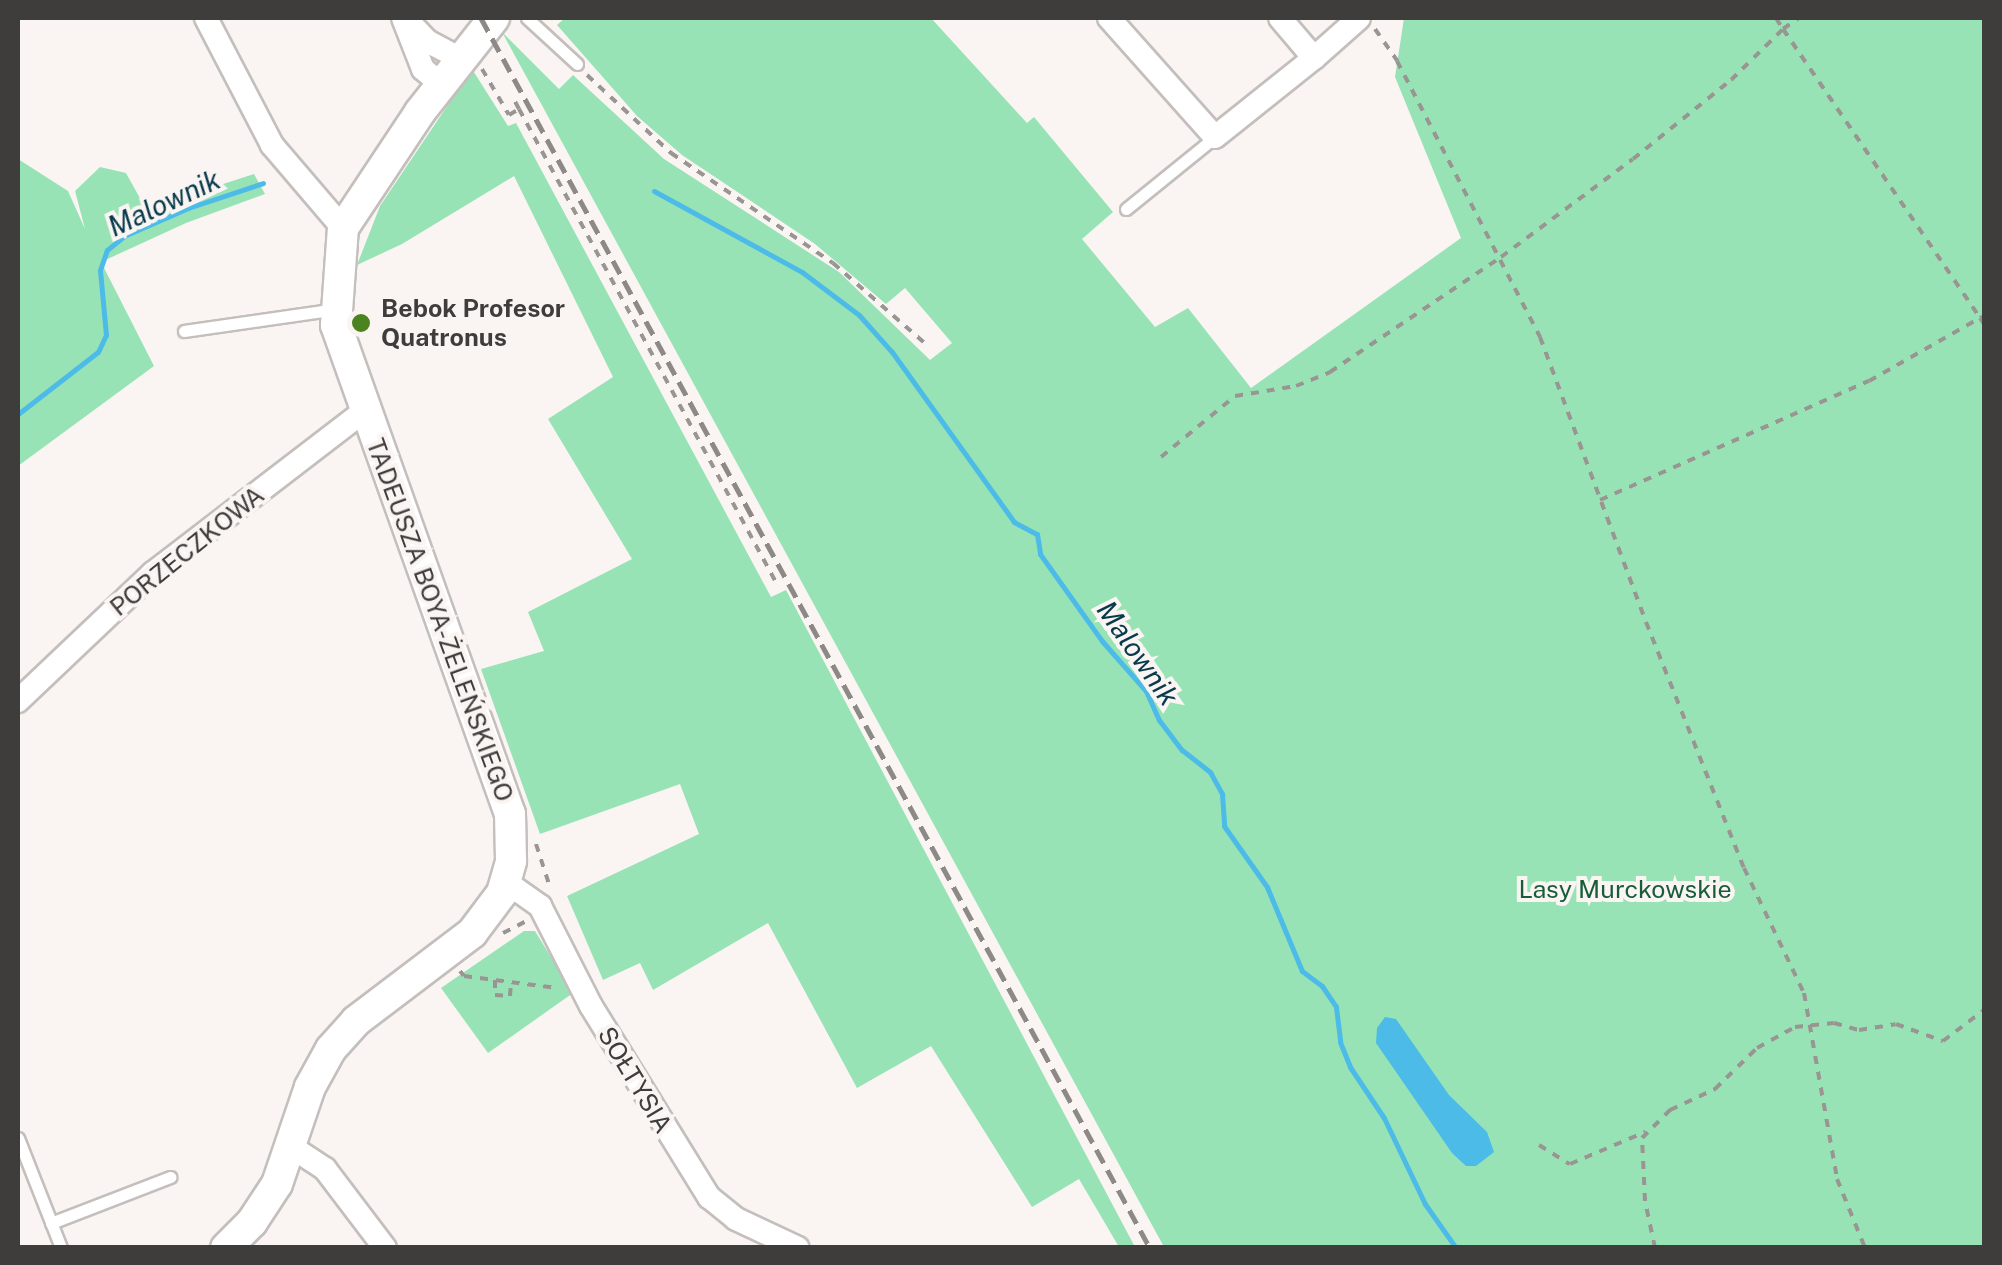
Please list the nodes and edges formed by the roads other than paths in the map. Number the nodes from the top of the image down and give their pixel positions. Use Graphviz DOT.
graph roads {
  1 [pos="206,18"];
  2 [pos="404,18"];
  3 [pos="494,18"];
  4 [pos="527,18"];
  5 [pos="1109,18"];
  6 [pos="1280,18"];
  7 [pos="1363,18"];
  8 [pos="1314,58"];
  9 [pos="466,59"];
  10 [pos="577,64"];
  11 [pos="442,84"];
  12 [pos="1215,136"];
  13 [pos="1126,209"];
  14 [pos="343,228"];
  15 [pos="336,309"];
  16 [pos="184,331"];
  17 [pos="364,412"];
  18 [pos="18,700"];
  19 [pos="506,882"];
  20 [pos="18,1138"];
  21 [pos="290,1146"];
  22 [pos="170,1177"];
  23 [pos="51,1223"];
  24 [pos="60,1248"];
  25 [pos="226,1248"];
  26 [pos="385,1248"];
  27 [pos="798,1248"];
  1 -- 14 [label="street"];
  2 -- 9 [label="street"];
  2 -- 11 [label="street"];
  3 -- 9 [label="street, TADEUSZA BOYA-ŻELEŃSKIEGO"];
  4 -- 10 [label="lane"];
  5 -- 12 [label="street"];
  6 -- 8 [label="street"];
  7 -- 8 [label="street"];
  8 -- 12 [label="street"];
  9 -- 11 [label="street, TADEUSZA BOYA-ŻELEŃSKIEGO"];
  11 -- 14 [label="street, TADEUSZA BOYA-ŻELEŃSKIEGO"];
  12 -- 13 [label="lane"];
  14 -- 15 [label="street, TADEUSZA BOYA-ŻELEŃSKIEGO"];
  15 -- 16 [label="lane"];
  15 -- 17 [label="street, TADEUSZA BOYA-ŻELEŃSKIEGO"];
  17 -- 18 [label="street, PORZECZKOWA"];
  17 -- 19 [label="street, TADEUSZA BOYA-ŻELEŃSKIEGO"];
  19 -- 21 [label="street, TADEUSZA BOYA-ŻELEŃSKIEGO"];
  19 -- 27 [label="street, SOŁTYSIA"];
  20 -- 23 [label="lane"];
  21 -- 25 [label="street, TADEUSZA BOYA-ŻELEŃSKIEGO"];
  21 -- 26 [label="street"];
  22 -- 23 [label="lane"];
  23 -- 24 [label="lane"];
}
